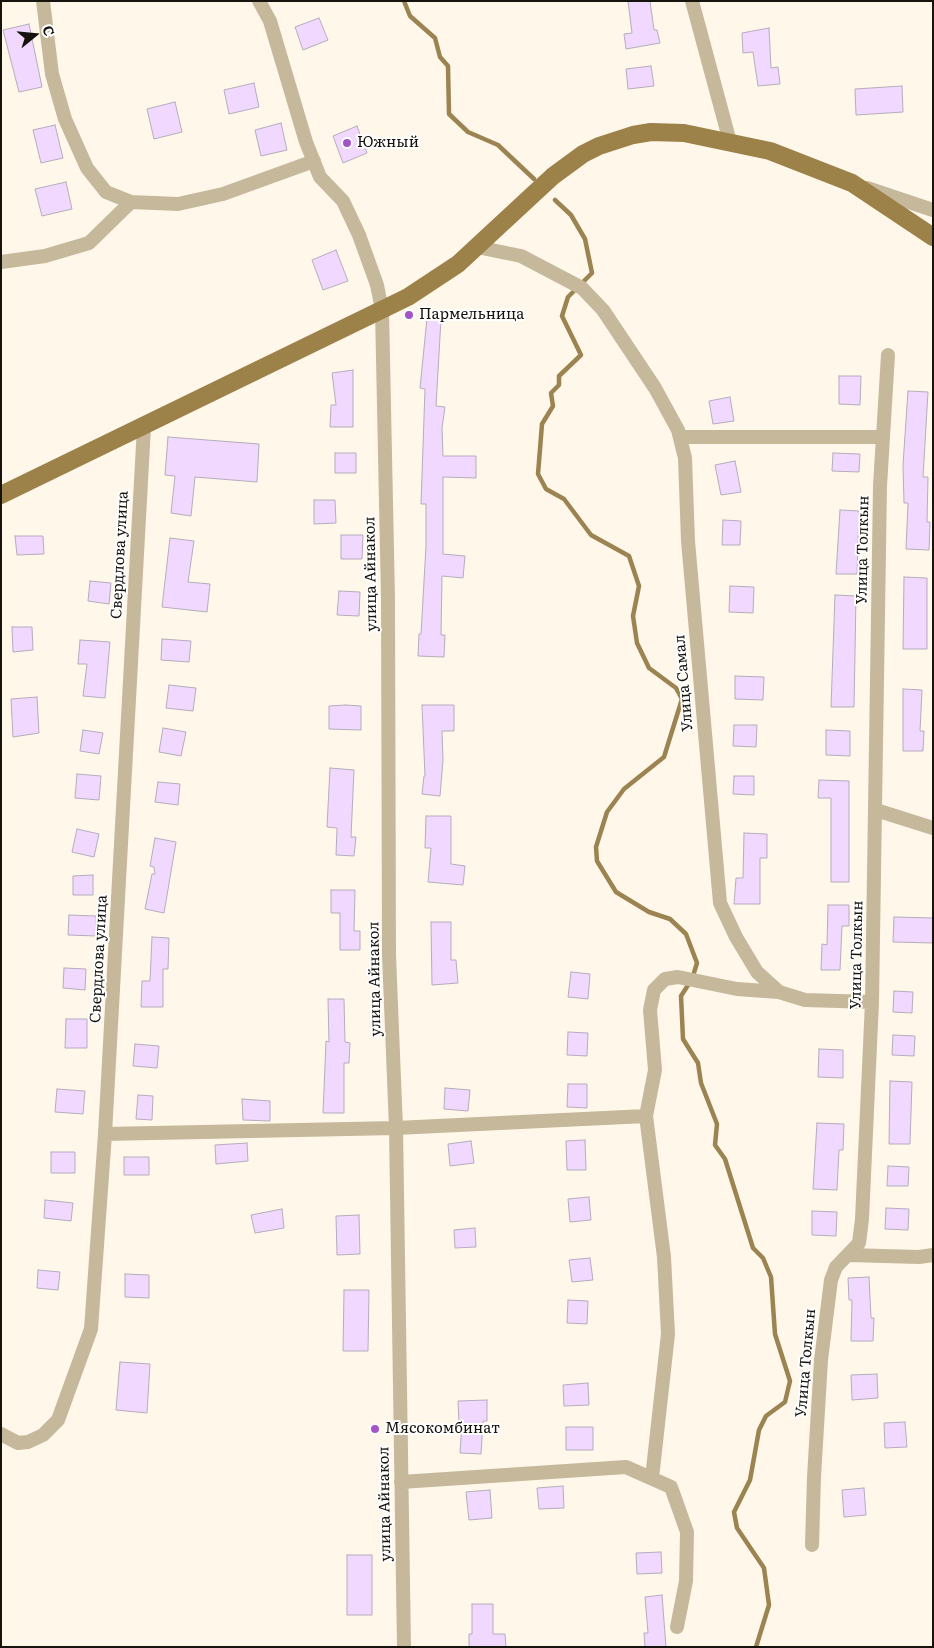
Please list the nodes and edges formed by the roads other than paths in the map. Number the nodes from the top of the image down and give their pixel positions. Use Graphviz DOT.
graph roads {
  1 [pos="43,1"];
  2 [pos="259,1"];
  3 [pos="692,1"];
  4 [pos="730,142"];
  5 [pos="314,161"];
  6 [pos="852,183"];
  7 [pos="131,202"];
  8 [pos="933,210"];
  9 [pos="933,237"];
  10 [pos="477,247"];
  11 [pos="1,262"];
  12 [pos="382,310"];
  13 [pos="888,355"];
  14 [pos="144,427"];
  15 [pos="680,437"];
  16 [pos="883,437"];
  17 [pos="1,495"];
  18 [pos="876,810"];
  19 [pos="933,828"];
  20 [pos="779,992"];
  21 [pos="872,1002"];
  22 [pos="646,1116"];
  23 [pos="396,1128"];
  24 [pos="105,1134"];
  25 [pos="848,1255"];
  26 [pos="933,1255"];
  27 [pos="1,1434"];
  28 [pos="652,1478"];
  29 [pos="401,1482"];
  30 [pos="812,1545"];
  31 [pos="677,1627"];
  32 [pos="404,1647"];
  1 -- 7 [label="street"];
  2 -- 5 [label="street, улица Айнакол"];
  3 -- 4 [label="street"];
  4 -- 6 [label="main road"];
  4 -- 10 [label="main road"];
  5 -- 7 [label="street"];
  5 -- 12 [label="street, улица Айнакол"];
  6 -- 8 [label="street"];
  6 -- 9 [label="main road"];
  7 -- 11 [label="street"];
  10 -- 12 [label="main road"];
  10 -- 15 [label="street, Улица Самал"];
  12 -- 14 [label="main road"];
  12 -- 23 [label="street, улица Айнакол"];
  13 -- 16 [label="street, Улица Толкын"];
  14 -- 17 [label="main road"];
  14 -- 24 [label="street, Свердлова улица"];
  15 -- 16 [label="street"];
  15 -- 20 [label="street, Улица Самал"];
  16 -- 18 [label="street, Улица Толкын"];
  18 -- 19 [label="street"];
  18 -- 21 [label="street, Улица Толкын"];
  20 -- 21 [label="street, Улица Самал"];
  20 -- 22 [label="street"];
  21 -- 25 [label="street, Улица Толкын"];
  22 -- 23 [label="street"];
  22 -- 28 [label="street"];
  23 -- 24 [label="street"];
  23 -- 29 [label="street, улица Айнакол"];
  24 -- 27 [label="street, Свердлова улица"];
  25 -- 26 [label="street"];
  25 -- 30 [label="street, Улица Толкын"];
  28 -- 29 [label="street"];
  28 -- 31 [label="street"];
  29 -- 32 [label="street, улица Айнакол"];
}
